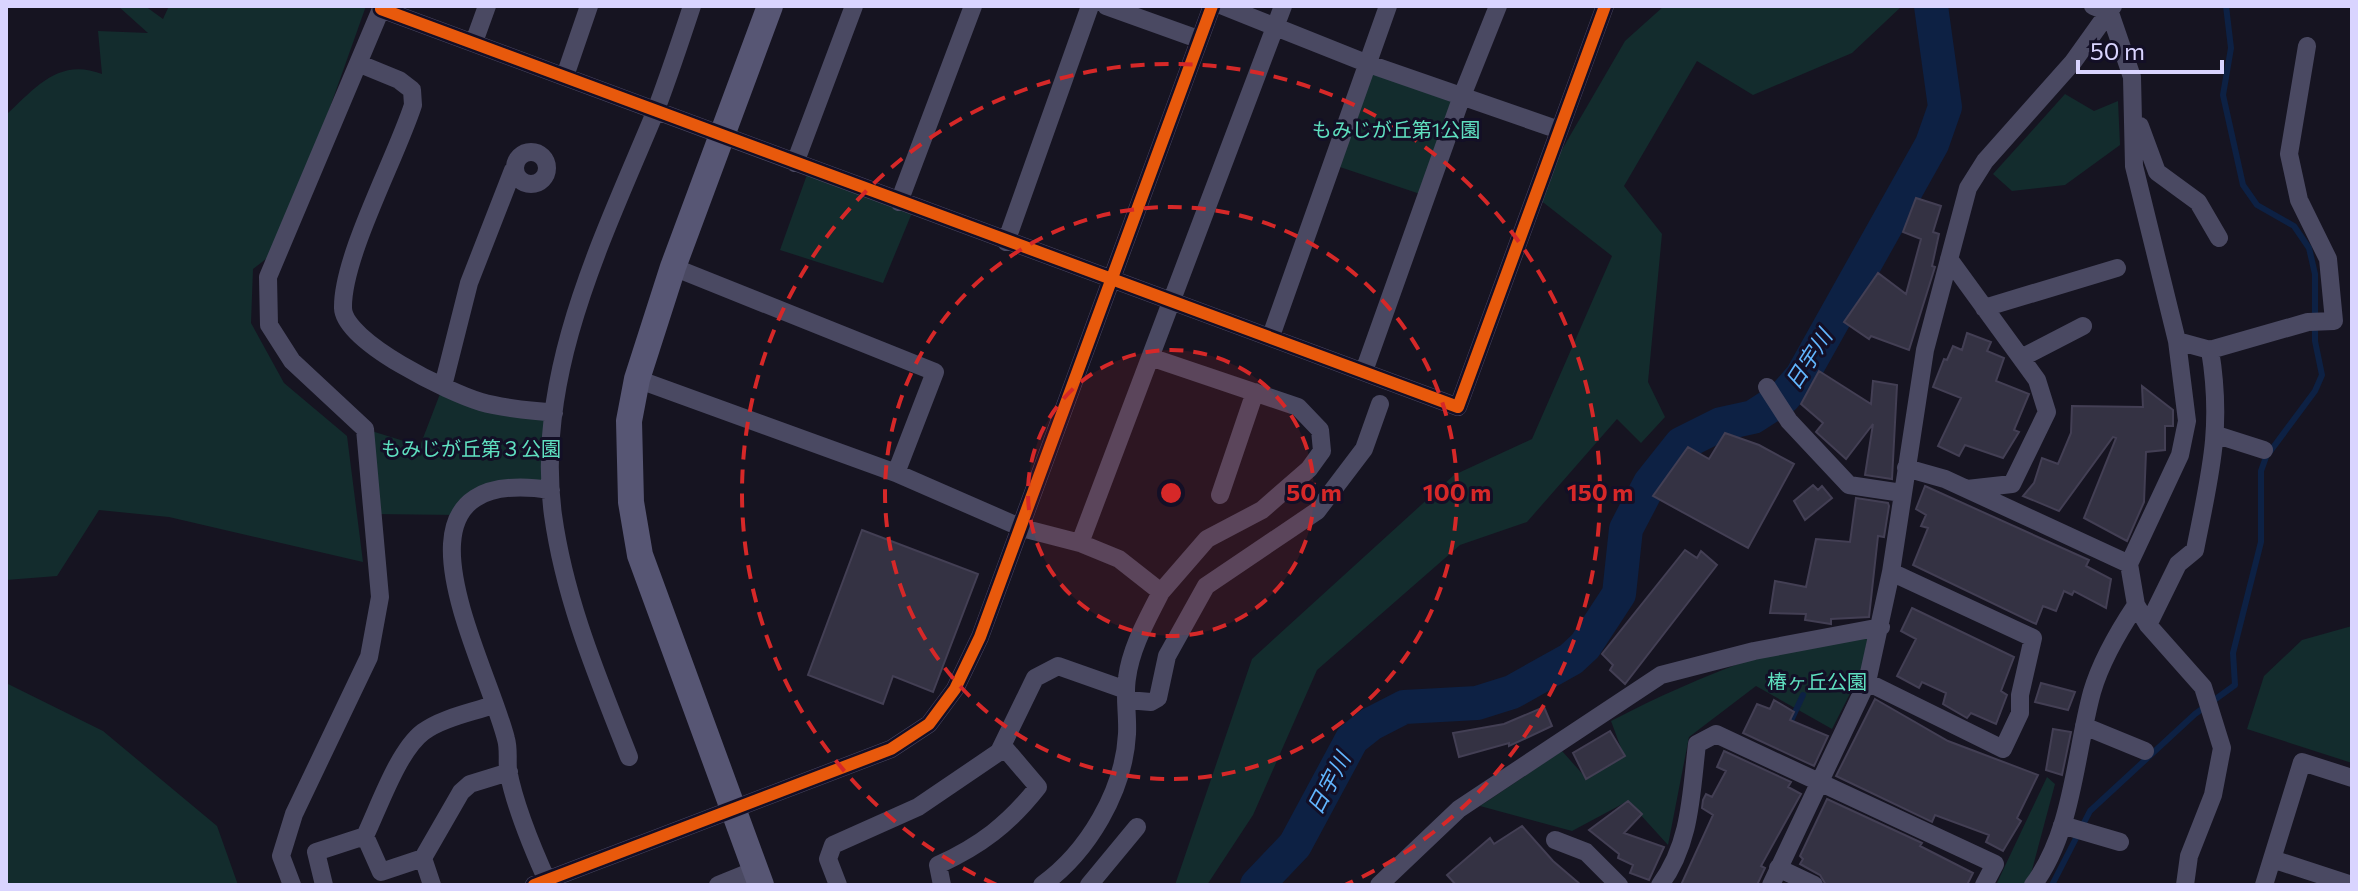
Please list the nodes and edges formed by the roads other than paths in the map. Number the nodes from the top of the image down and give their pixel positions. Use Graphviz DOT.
graph roads {
  1 [pos="487,6"];
  2 [pos="589,6"];
  3 [pos="692,6"];
  4 [pos="770,6"];
  5 [pos="854,6"];
  6 [pos="973,6"];
  7 [pos="1090,6"];
  8 [pos="1106,6"];
  9 [pos="1212,6"];
  10 [pos="1223,6"];
  11 [pos="1283,6"];
  12 [pos="1388,6"];
  13 [pos="1498,6"];
  14 [pos="1605,6"];
  15 [pos="381,8"];
  16 [pos="2105,8"];
  17 [pos="1276,27"];
  18 [pos="1198,39"];
  19 [pos="474,42"];
  20 [pos="2307,46"];
  21 [pos="1366,63"];
  22 [pos="360,64"];
  23 [pos="565,76"];
  24 [pos="1462,96"];
  25 [pos="656,111"];
  26 [pos="2135,112"];
  27 [pos="1559,130"];
  28 [pos="721,135"];
  29 [pos="795,163"];
  30 [pos="513,170"];
  31 [pos="899,202"];
  32 [pos="2219,238"];
  33 [pos="1006,242"];
  34 [pos="1949,259"];
  35 [pos="673,267"];
  36 [pos="2117,268"];
  37 [pos="1111,279"];
  38 [pos="1173,302"];
  39 [pos="1984,308"];
  40 [pos="2083,326"];
  41 [pos="1271,336"];
  42 [pos="2177,341"];
  43 [pos="2210,350"];
  44 [pos="1153,358"];
  45 [pos="2021,358"];
  46 [pos="1364,371"];
  47 [pos="637,379"];
  48 [pos="443,386"];
  49 [pos="1767,387"];
  50 [pos="1255,392"];
  51 [pos="1380,404"];
  52 [pos="554,413"];
  53 [pos="2217,435"];
  54 [pos="2264,450"];
  55 [pos="1322,451"];
  56 [pos="1352,468"];
  57 [pos="1906,468"];
  58 [pos="896,473"];
  59 [pos="1967,489"];
  60 [pos="551,490"];
  61 [pos="1902,493"];
  62 [pos="1220,495"];
  63 [pos="1022,528"];
  64 [pos="1080,543"];
  65 [pos="1200,546"];
  66 [pos="2129,564"];
  67 [pos="1891,572"];
  68 [pos="1221,573"];
  69 [pos="1161,592"];
  70 [pos="2136,605"];
  71 [pos="2148,625"];
  72 [pos="1881,627"];
  73 [pos="1867,682"];
  74 [pos="1126,695"];
  75 [pos="493,705"];
  76 [pos="2084,726"];
  77 [pos="1003,746"];
  78 [pos="2145,751"];
  79 [pos="629,757"];
  80 [pos="509,772"];
  81 [pos="2352,778"];
  82 [pos="1821,782"];
  83 [pos="731,809"];
  84 [pos="2065,826"];
  85 [pos="1137,827"];
  86 [pos="365,836"];
  87 [pos="1555,840"];
  88 [pos="2120,842"];
  89 [pos="423,858"];
  90 [pos="2272,859"];
  91 [pos="1774,877"];
  92 [pos="758,878"];
  93 [pos="543,883"];
  94 [pos="292,885"];
  95 [pos="324,885"];
  96 [pos="432,885"];
  97 [pos="718,885"];
  98 [pos="838,885"];
  99 [pos="942,885"];
  100 [pos="1042,885"];
  101 [pos="1089,885"];
  102 [pos="1379,885"];
  103 [pos="1619,885"];
  104 [pos="1660,885"];
  105 [pos="1814,885"];
  106 [pos="1984,885"];
  107 [pos="2033,885"];
  108 [pos="2185,885"];
  109 [pos="2264,885"];
  110 [pos="2352,885"];
  1 -- 19 [label="street"];
  2 -- 23 [label="street"];
  3 -- 25 [label="street"];
  4 -- 28 [label="street"];
  5 -- 29 [label="street"];
  6 -- 31 [label="street"];
  7 -- 33 [label="street"];
  8 -- 18 [label="street"];
  9 -- 18 [label="street"];
  10 -- 17 [label="street"];
  11 -- 17 [label="street"];
  12 -- 21 [label="street"];
  13 -- 24 [label="street"];
  14 -- 27 [label="street"];
  15 -- 19 [label="street"];
  15 -- 22 [label="street"];
  16 -- 26 [label="street"];
  16 -- 34 [label="street"];
  17 -- 21 [label="street"];
  17 -- 38 [label="street"];
  18 -- 37 [label="street"];
  19 -- 23 [label="street"];
  20 -- 43 [label="street"];
  21 -- 24 [label="street"];
  21 -- 41 [label="street"];
  22 -- 48 [label="street"];
  22 -- 94 [label="street"];
  23 -- 25 [label="street"];
  24 -- 27 [label="street"];
  24 -- 46 [label="street"];
  25 -- 28 [label="street"];
  25 -- 52 [label="street"];
  26 -- 32 [label="street"];
  26 -- 42 [label="street"];
  27 -- 46 [label="street"];
  28 -- 29 [label="street"];
  28 -- 35 [label="street"];
  29 -- 31 [label="street"];
  30 -- 48 [label="street"];
  31 -- 33 [label="street"];
  33 -- 37 [label="street"];
  34 -- 39 [label="street"];
  34 -- 57 [label="street"];
  35 -- 47 [label="street"];
  35 -- 58 [label="street"];
  36 -- 39 [label="street"];
  37 -- 38 [label="street"];
  37 -- 63 [label="street"];
  38 -- 41 [label="street"];
  38 -- 44 [label="street"];
  39 -- 45 [label="street"];
  40 -- 45 [label="street"];
  41 -- 46 [label="street"];
  42 -- 43 [label="street"];
  42 -- 66 [label="street"];
  43 -- 53 [label="street"];
  44 -- 50 [label="street"];
  44 -- 64 [label="street"];
  45 -- 59 [label="street"];
  47 -- 58 [label="street"];
  47 -- 83 [label="street"];
  48 -- 52 [label="street"];
  49 -- 61 [label="street"];
  50 -- 55 [label="street"];
  50 -- 62 [label="street"];
  51 -- 56 [label="street"];
  52 -- 60 [label="street"];
  53 -- 54 [label="street"];
  53 -- 71 [label="street"];
  55 -- 56 [label="street"];
  55 -- 65 [label="street"];
  56 -- 68 [label="street"];
  57 -- 59 [label="street"];
  57 -- 61 [label="street"];
  58 -- 63 [label="street"];
  59 -- 66 [label="street"];
  60 -- 75 [label="street"];
  60 -- 79 [label="street"];
  61 -- 67 [label="street"];
  63 -- 64 [label="street"];
  63 -- 83 [label="street"];
  64 -- 69 [label="street"];
  65 -- 68 [label="street"];
  65 -- 69 [label="street"];
  66 -- 70 [label="street"];
  67 -- 72 [label="street"];
  67 -- 73 [label="street"];
  68 -- 74 [label="street"];
  69 -- 74 [label="street"];
  70 -- 71 [label="street"];
  70 -- 76 [label="street"];
  71 -- 108 [label="street"];
  72 -- 73 [label="street"];
  72 -- 102 [label="street"];
  73 -- 82 [label="street"];
  74 -- 77 [label="street"];
  74 -- 100 [label="street"];
  75 -- 80 [label="street"];
  75 -- 86 [label="street"];
  76 -- 78 [label="street"];
  76 -- 84 [label="street"];
  77 -- 98 [label="street"];
  77 -- 99 [label="street"];
  80 -- 89 [label="street"];
  80 -- 93 [label="street"];
  81 -- 90 [label="street"];
  82 -- 91 [label="street"];
  82 -- 104 [label="street"];
  82 -- 106 [label="street"];
  83 -- 92 [label="street"];
  83 -- 93 [label="street"];
  84 -- 88 [label="street"];
  84 -- 107 [label="street"];
  85 -- 101 [label="street"];
  86 -- 89 [label="street"];
  86 -- 95 [label="street"];
  87 -- 103 [label="street"];
  89 -- 96 [label="street"];
  90 -- 109 [label="street"];
  90 -- 110 [label="street"];
  91 -- 105 [label="street"];
  92 -- 97 [label="street"];
}
